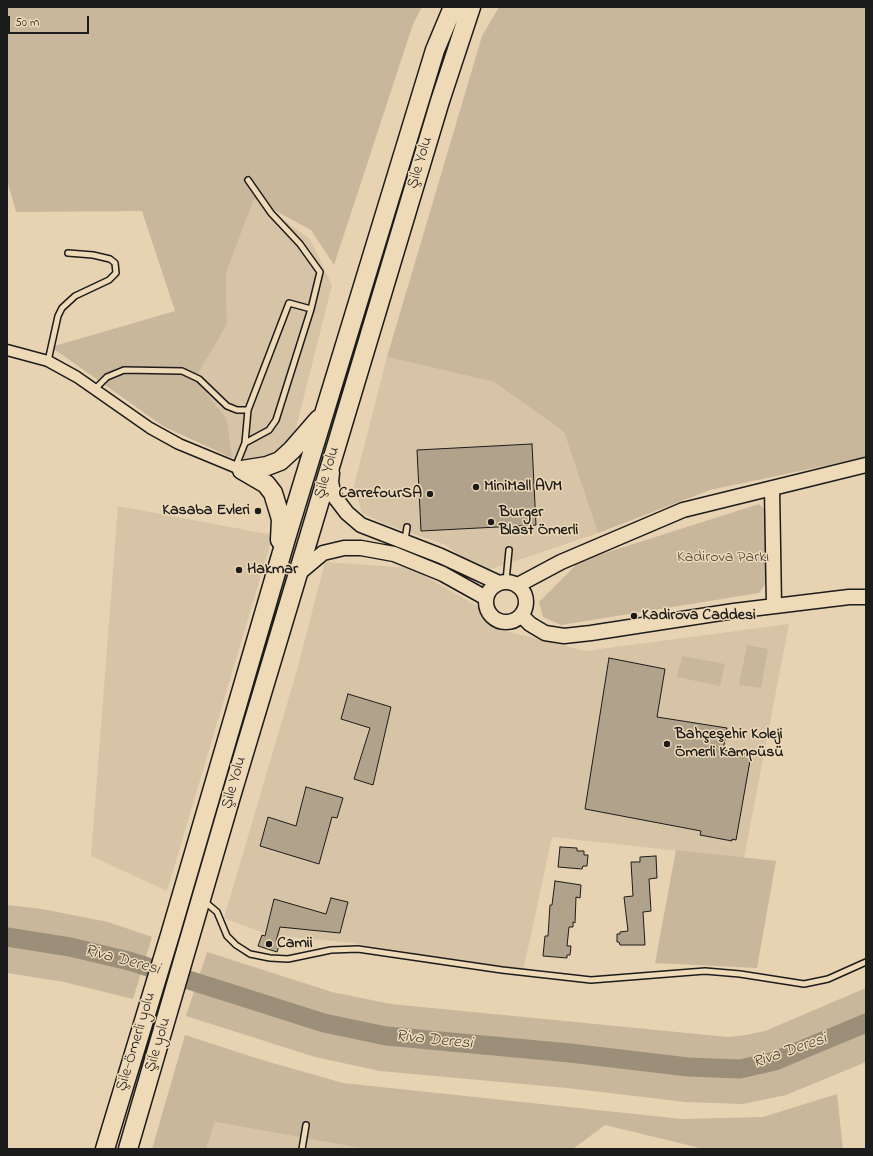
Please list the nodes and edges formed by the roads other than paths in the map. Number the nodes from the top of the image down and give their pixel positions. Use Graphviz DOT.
graph roads {
  1 [pos="453,7"];
  2 [pos="471,7"];
  3 [pos="248,180"];
  4 [pos="68,253"];
  5 [pos="311,309"];
  6 [pos="7,350"];
  7 [pos="48,361"];
  8 [pos="94,389"];
  9 [pos="248,410"];
  10 [pos="324,412"];
  11 [pos="245,443"];
  12 [pos="333,455"];
  13 [pos="866,465"];
  14 [pos="239,469"];
  15 [pos="772,488"];
  16 [pos="407,527"];
  17 [pos="405,543"];
  18 [pos="509,550"];
  19 [pos="280,559"];
  20 [pos="298,574"];
  21 [pos="508,583"];
  22 [pos="866,597"];
  23 [pos="486,598"];
  24 [pos="774,606"];
  25 [pos="521,615"];
  26 [pos="202,899"];
  27 [pos="170,935"];
  28 [pos="190,941"];
  29 [pos="866,962"];
  30 [pos="306,1125"];
  31 [pos="104,1149"];
  32 [pos="128,1149"];
  33 [pos="302,1149"];
  1 -- 10 [label="highway, Şile Yolu"];
  2 -- 12 [label="highway, Şile Yolu"];
  3 -- 5 [label="lane"];
  4 -- 7 [label="lane"];
  5 -- 9 [label="lane"];
  5 -- 11 [label="lane"];
  6 -- 7 [label="street"];
  7 -- 8 [label="street"];
  8 -- 9 [label="lane"];
  8 -- 14 [label="street"];
  9 -- 11 [label="lane"];
  10 -- 14 [label="highway"];
  10 -- 19 [label="highway, Şile Yolu"];
  11 -- 14 [label="lane"];
  12 -- 17 [label="street"];
  12 -- 20 [label="highway, Şile Yolu"];
  13 -- 15 [label="street"];
  14 -- 19 [label="highway"];
  15 -- 21 [label="street"];
  15 -- 24 [label="street"];
  16 -- 17 [label="lane"];
  17 -- 21 [label="street"];
  18 -- 21 [label="lane"];
  19 -- 27 [label="highway, Şile Yolu"];
  20 -- 23 [label="street"];
  20 -- 26 [label="highway, Şile Yolu"];
  21 -- 23 [label="street"];
  21 -- 25 [label="street"];
  22 -- 24 [label="street"];
  23 -- 25 [label="street"];
  24 -- 25 [label="street"];
  26 -- 28 [label="highway, Şile Yolu"];
  26 -- 29 [label="lane"];
  27 -- 31 [label="highway, Şile-Ömerli yolu"];
  28 -- 32 [label="highway, Şile yolu"];
  30 -- 33 [label="lane"];
}
